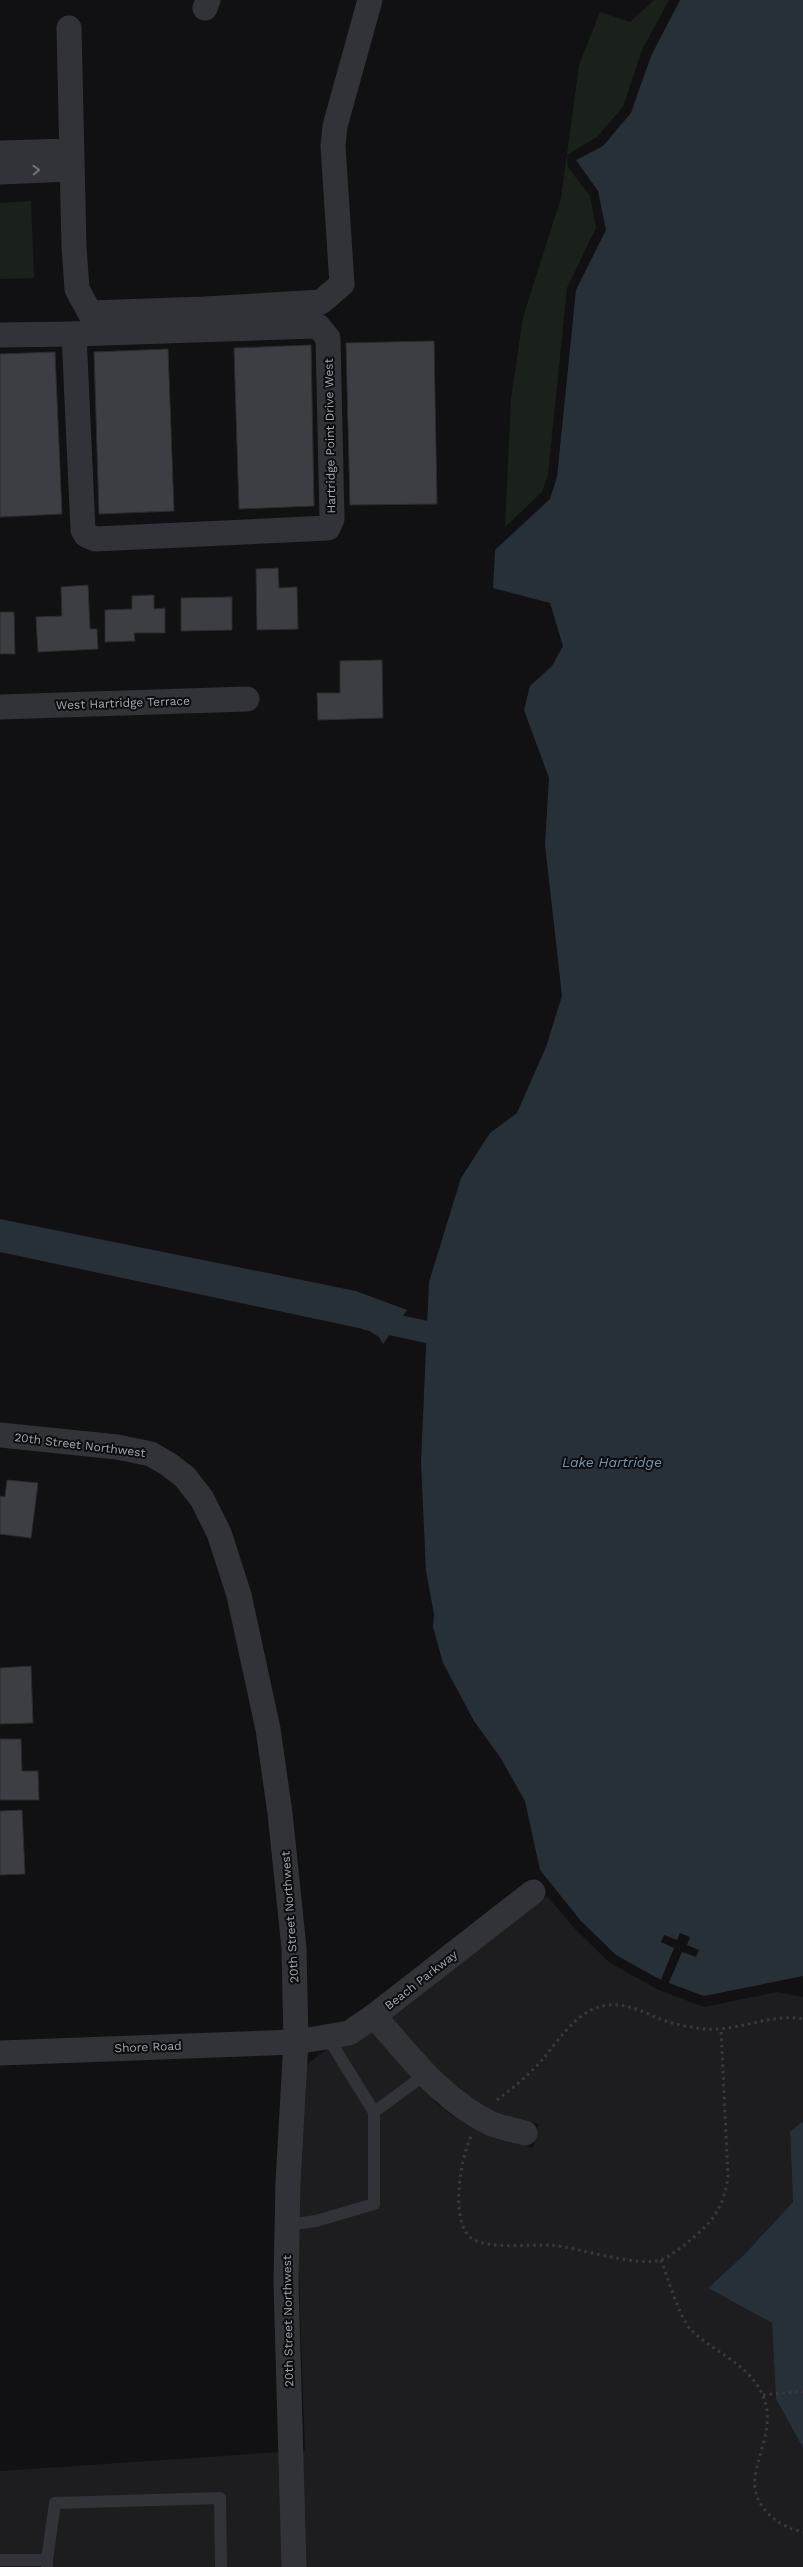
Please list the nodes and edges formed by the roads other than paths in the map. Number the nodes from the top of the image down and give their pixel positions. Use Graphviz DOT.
graph roads {
  1 [pos="366,1"];
  2 [pos="69,28"];
  3 [pos="0,153"];
  4 [pos="71,160"];
  5 [pos="0,172"];
  6 [pos="74,334"];
  7 [pos="0,335"];
  8 [pos="247,699"];
  9 [pos="0,707"];
  10 [pos="0,1435"];
  11 [pos="533,1892"];
  12 [pos="374,2016"];
  13 [pos="327,2036"];
  14 [pos="296,2042"];
  15 [pos="0,2053"];
  16 [pos="426,2074"];
  17 [pos="374,2112"];
  18 [pos="525,2133"];
  19 [pos="287,2224"];
  20 [pos="0,2560"];
  21 [pos="47,2564"];
  22 [pos="221,2567"];
  23 [pos="294,2567"];
  1 -- 4 [label="street"];
  2 -- 4 [label="street"];
  3 -- 4 [label="street"];
  5 -- 4 [label="street, one-way"];
  6 -- 6 [label="street, Hartridge Point Drive West"];
  6 -- 7 [label="street, Hartridge Point Drive West"];
  8 -- 9 [label="street, West Hartridge Terrace"];
  10 -- 14 [label="street, 20th Street Northwest"];
  11 -- 12 [label="street, Beach Parkway"];
  12 -- 13 [label="street, Beach Parkway"];
  12 -- 16 [label="street"];
  13 -- 14 [label="street, Beach Parkway"];
  13 -- 17 [label="lane"];
  14 -- 15 [label="street, Shore Road"];
  14 -- 19 [label="street, 20th Street Northwest"];
  16 -- 17 [label="lane"];
  16 -- 18 [label="street"];
  17 -- 19 [label="lane"];
  19 -- 23 [label="street, 20th Street Northwest"];
  20 -- 21 [label="lane"];
  21 -- 22 [label="lane"];
}
